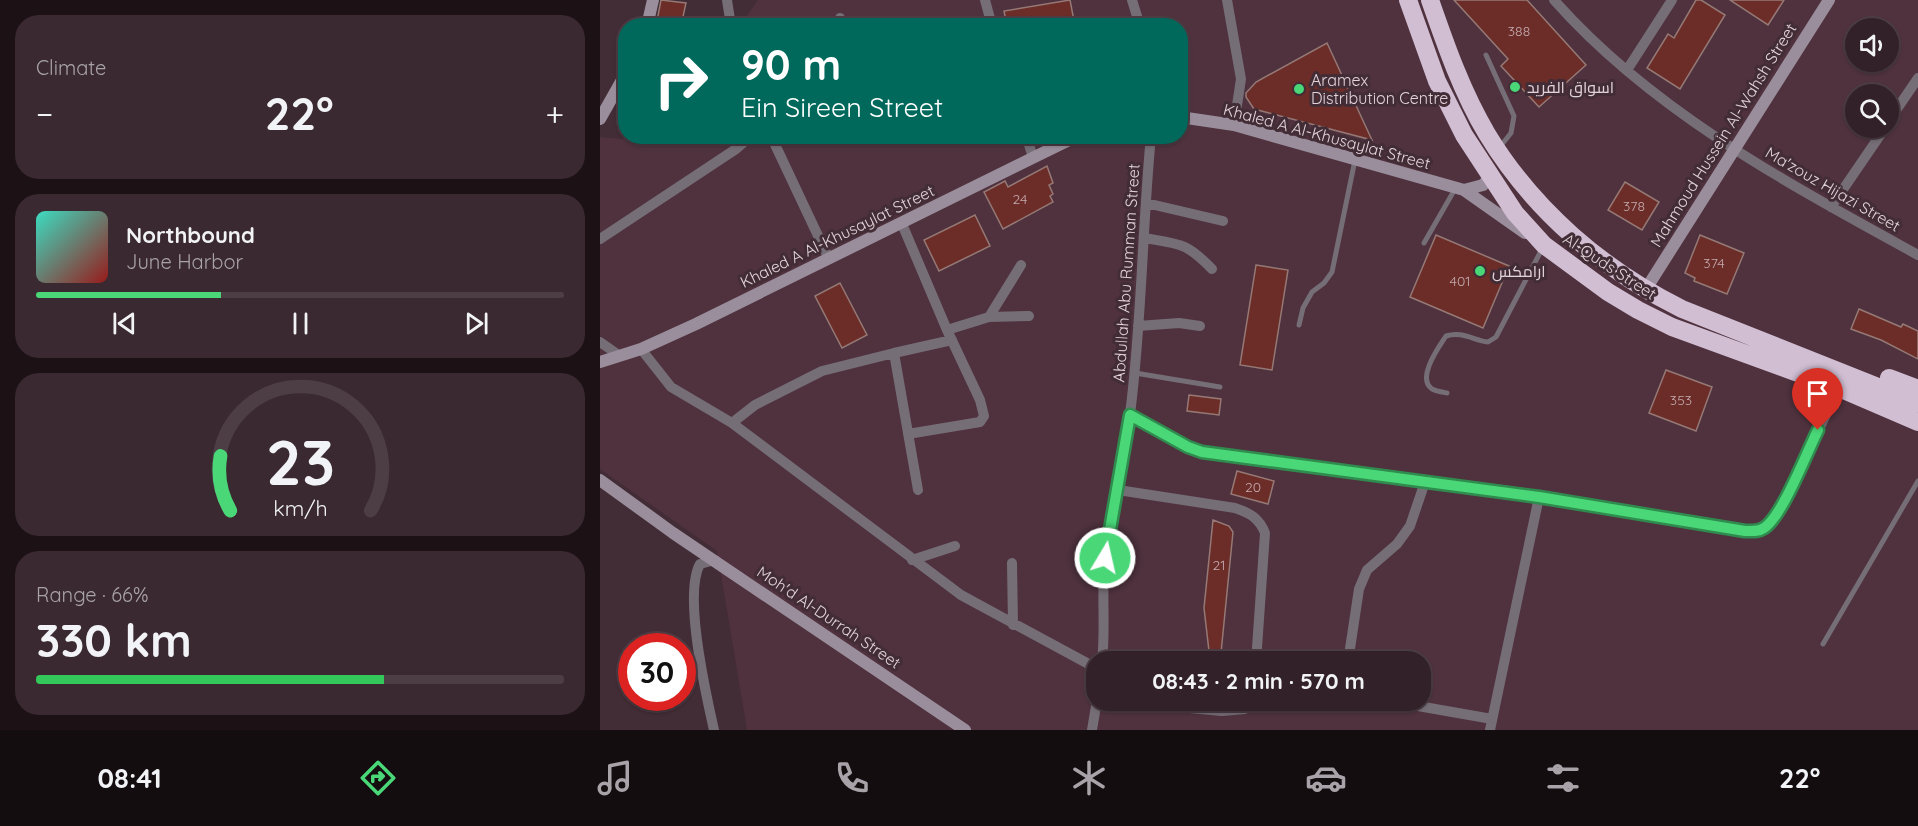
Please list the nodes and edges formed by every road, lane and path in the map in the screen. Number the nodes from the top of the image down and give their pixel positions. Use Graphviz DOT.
graph roads {
  1 [pos="653,0"];
  2 [pos="727,0"];
  3 [pos="985,0"];
  4 [pos="1132,0"];
  5 [pos="1227,0"];
  6 [pos="1408,0"];
  7 [pos="1430,0"];
  8 [pos="1554,0"];
  9 [pos="1672,0"];
  10 [pos="1829,0"];
  11 [pos="649,18"];
  12 [pos="730,18"];
  13 [pos="990,18"];
  14 [pos="1138,18"];
  15 [pos="1486,55"];
  16 [pos="1627,70"];
  17 [pos="1918,78"];
  18 [pos="618,87"];
  19 [pos="1899,106"];
  20 [pos="1188,118"];
  21 [pos="600,119"];
  22 [pos="1234,125"];
  23 [pos="1878,138"];
  24 [pos="742,144"];
  25 [pos="775,144"];
  26 [pos="1029,144"];
  27 [pos="1060,144"];
  28 [pos="1150,144"];
  29 [pos="1734,148"];
  30 [pos="1498,149"];
  31 [pos="1033,157"];
  32 [pos="1356,158"];
  33 [pos="1490,177"];
  34 [pos="1460,189"];
  35 [pos="1146,203"];
  36 [pos="1831,207"];
  37 [pos="1223,221"];
  38 [pos="902,224"];
  39 [pos="1144,238"];
  40 [pos="600,239"];
  41 [pos="1424,243"];
  42 [pos="1544,245"];
  43 [pos="1918,255"];
  44 [pos="829,259"];
  45 [pos="1021,265"];
  46 [pos="1212,269"];
  47 [pos="1646,289"];
  48 [pos="1696,314"];
  49 [pos="1029,316"];
  50 [pos="989,317"];
  51 [pos="1138,326"];
  52 [pos="1200,326"];
  53 [pos="1299,326"];
  54 [pos="949,335"];
  55 [pos="600,342"];
  56 [pos="641,349"];
  57 [pos="894,353"];
  58 [pos="607,361"];
  59 [pos="1135,373"];
  60 [pos="1220,387"];
  61 [pos="1839,388"];
  62 [pos="1918,389"];
  63 [pos="1446,393"];
  64 [pos="1918,403"];
  65 [pos="1130,415"];
  66 [pos="1918,422"];
  67 [pos="732,423"];
  68 [pos="908,434"];
  69 [pos="600,480"];
  70 [pos="1918,481"];
  71 [pos="1425,482"];
  72 [pos="600,489"];
  73 [pos="918,490"];
  74 [pos="1118,490"];
  75 [pos="1539,497"];
  76 [pos="673,532"];
  77 [pos="955,546"];
  78 [pos="715,560"];
  79 [pos="912,560"];
  80 [pos="1012,563"];
  81 [pos="1013,625"];
  82 [pos="1822,644"];
  83 [pos="1104,651"];
  84 [pos="1257,651"];
  85 [pos="1350,651"];
  86 [pos="1086,663"];
  87 [pos="1095,711"];
  88 [pos="1431,711"];
  89 [pos="1491,725"];
  90 [pos="714,730"];
  91 [pos="965,730"];
  92 [pos="1092,730"];
  1 -- 11 [label="street"];
  2 -- 12 [label="street"];
  3 -- 13 [label="street"];
  4 -- 14 [label="street"];
  5 -- 22 [label="street"];
  6 -- 33 [label="highway, Al-Quds Street"];
  7 -- 30 [label="highway, Al-Quds Street"];
  8 -- 16 [label="street, Ma'zouz Hijazi Street"];
  9 -- 16 [label="street"];
  10 -- 29 [label="street, Mahmoud Hussein Al-Wahsh Street"];
  15 -- 30 [label="lane"];
  16 -- 29 [label="street, Ma'zouz Hijazi Street"];
  17 -- 19 [label="street"];
  18 -- 21 [label="street"];
  20 -- 22 [label="street, Khaled A Al-Khusaylat Street"];
  22 -- 32 [label="street, Khaled A Al-Khusaylat Street"];
  23 -- 36 [label="street"];
  24 -- 40 [label="street"];
  25 -- 44 [label="street"];
  26 -- 31 [label="street"];
  27 -- 31 [label="street, Khaled A Al-Khusaylat Street"];
  28 -- 35 [label="street, Abdullah Abu Rumman Street"];
  29 -- 36 [label="street, Ma'zouz Hijazi Street"];
  29 -- 47 [label="street, Mahmoud Hussein Al-Wahsh Street"];
  30 -- 47 [label="highway, Al-Quds Street"];
  31 -- 38 [label="street, Khaled A Al-Khusaylat Street"];
  32 -- 34 [label="street, Khaled A Al-Khusaylat Street"];
  32 -- 53 [label="lane"];
  33 -- 34 [label="street"];
  33 -- 42 [label="highway, Al-Quds Street"];
  34 -- 41 [label="lane"];
  34 -- 42 [label="street, Khaled A Al-Khusaylat Street"];
  35 -- 37 [label="street"];
  35 -- 39 [label="street, Abdullah Abu Rumman Street"];
  36 -- 43 [label="street, Ma'zouz Hijazi Street"];
  38 -- 44 [label="street, Khaled A Al-Khusaylat Street"];
  38 -- 54 [label="street"];
  39 -- 46 [label="street"];
  39 -- 51 [label="street, Abdullah Abu Rumman Street"];
  42 -- 61 [label="highway, Al-Quds Street"];
  42 -- 63 [label="lane"];
  44 -- 56 [label="street, Khaled A Al-Khusaylat Street"];
  45 -- 50 [label="street"];
  47 -- 48 [label="highway, Al-Quds Street"];
  48 -- 62 [label="highway"];
  48 -- 64 [label="highway, Al-Quds Street"];
  49 -- 50 [label="street"];
  50 -- 54 [label="street"];
  51 -- 52 [label="street"];
  51 -- 59 [label="street, Abdullah Abu Rumman Street"];
  54 -- 57 [label="street"];
  54 -- 68 [label="street"];
  55 -- 58 [label="street"];
  56 -- 58 [label="street, Khaled A Al-Khusaylat Street"];
  56 -- 67 [label="street"];
  57 -- 67 [label="street"];
  57 -- 68 [label="street"];
  59 -- 60 [label="lane"];
  59 -- 65 [label="street, Abdullah Abu Rumman Street"];
  61 -- 66 [label="highway, Al-Quds Street"];
  61 -- 75 [label="street"];
  65 -- 71 [label="street"];
  65 -- 74 [label="street, Abdullah Abu Rumman Street"];
  67 -- 79 [label="street"];
  68 -- 73 [label="street"];
  69 -- 76 [label="street, Moh'd Al-Durrah Street"];
  70 -- 82 [label="lane"];
  71 -- 75 [label="street"];
  71 -- 85 [label="street"];
  72 -- 76 [label="street, Moh'd Al-Durrah Street"];
  74 -- 83 [label="street, Abdullah Abu Rumman Street"];
  74 -- 84 [label="street"];
  75 -- 89 [label="street"];
  76 -- 78 [label="street, Moh'd Al-Durrah Street"];
  77 -- 79 [label="street"];
  78 -- 90 [label="street"];
  78 -- 91 [label="street, Moh'd Al-Durrah Street"];
  79 -- 81 [label="street"];
  80 -- 81 [label="street"];
  81 -- 86 [label="street"];
  87 -- 92 [label="street"];
  88 -- 89 [label="street"];
}
